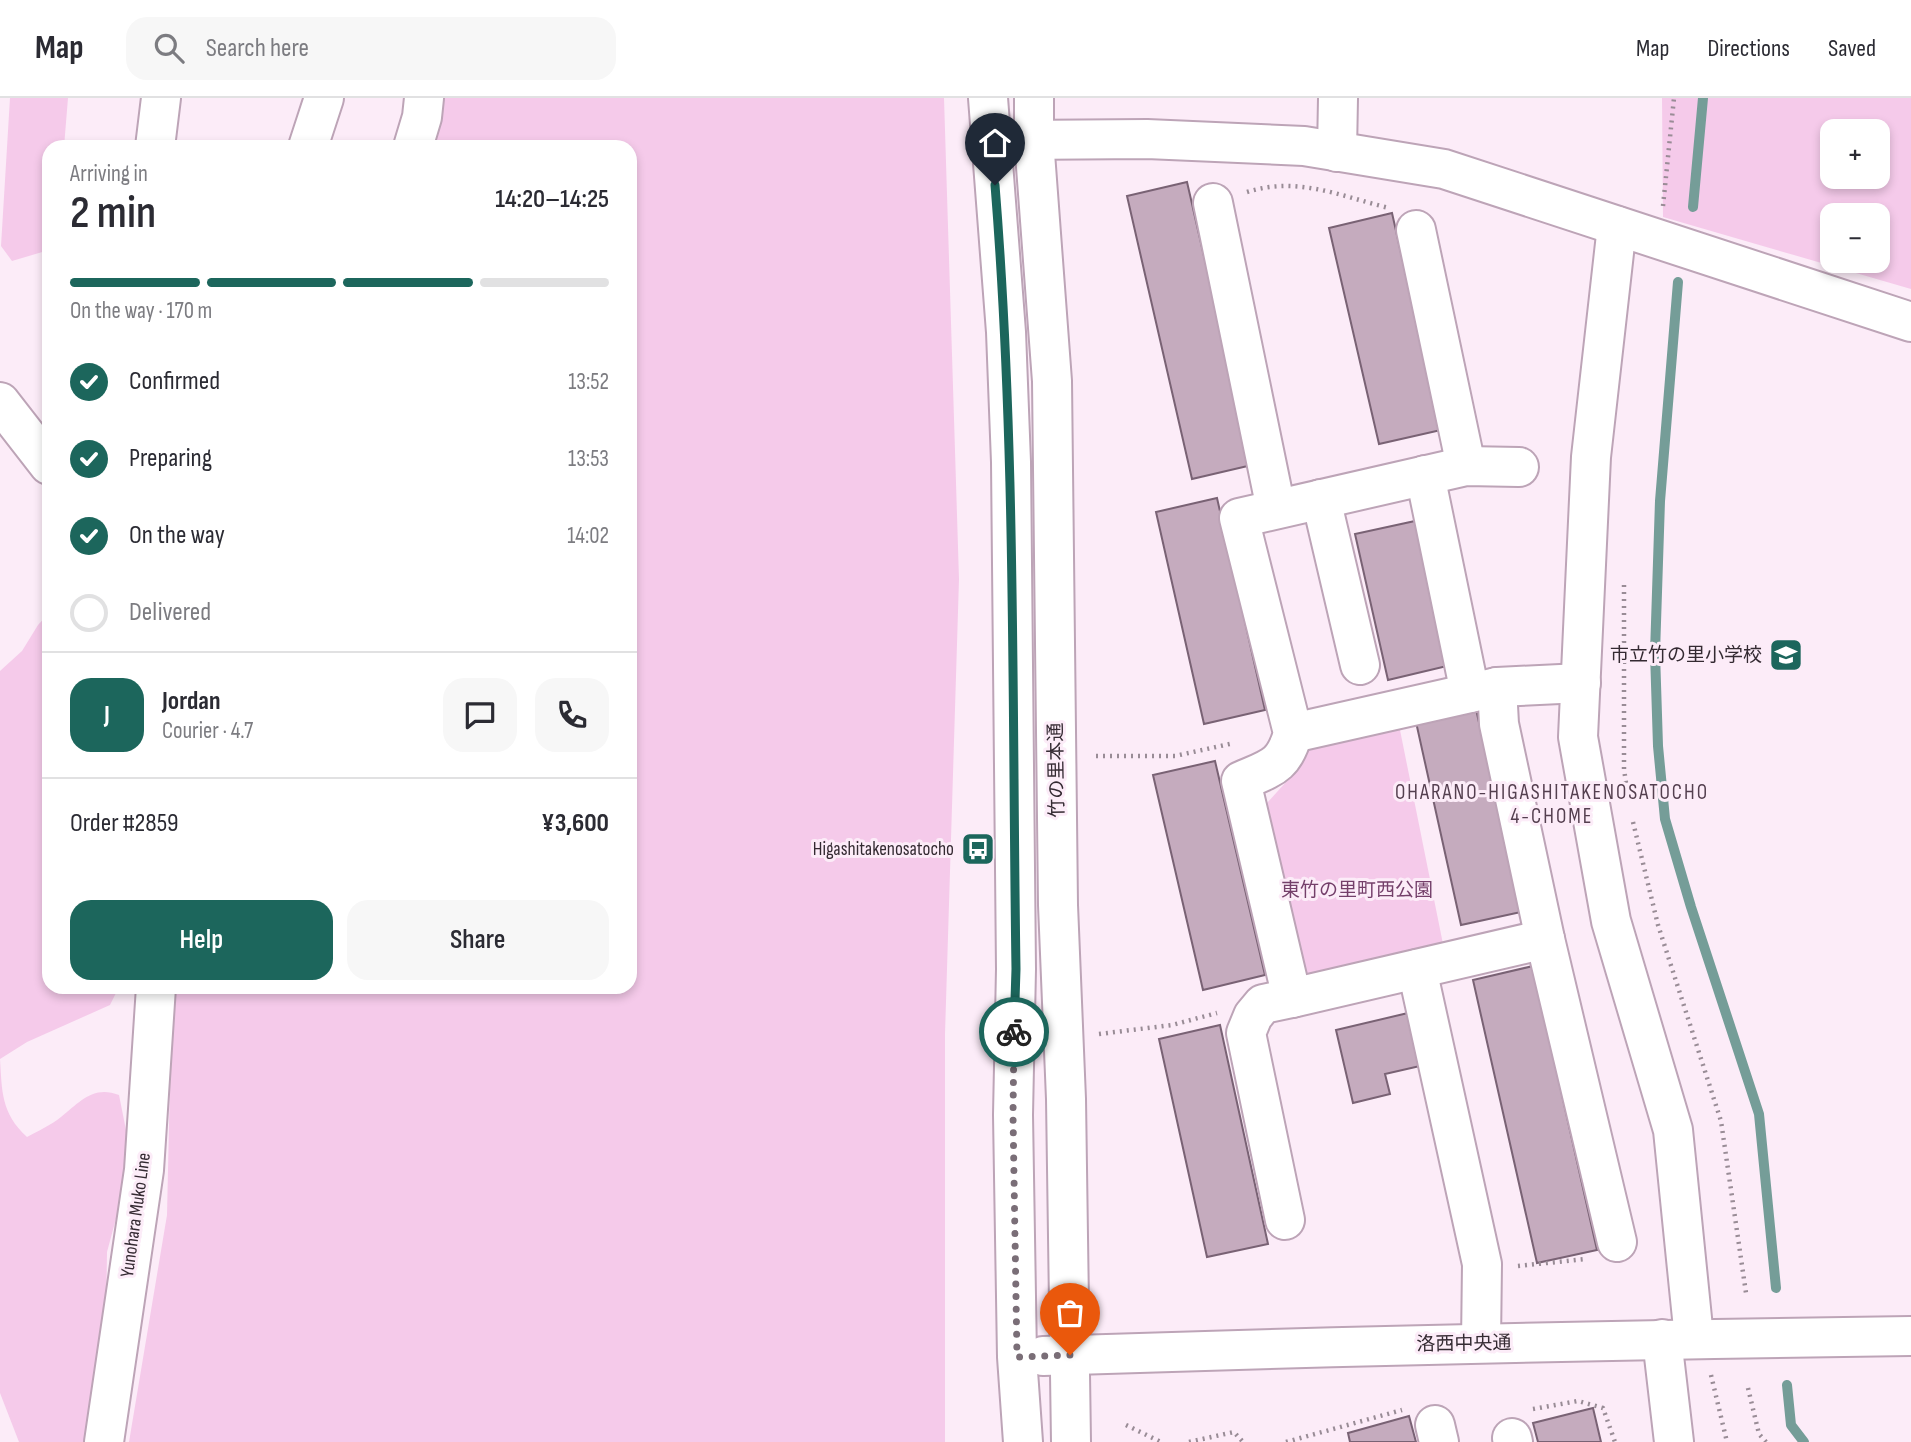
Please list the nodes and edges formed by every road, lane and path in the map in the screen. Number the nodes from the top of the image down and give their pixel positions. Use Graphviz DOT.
graph roads {
  1 [pos="161,98"];
  2 [pos="324,98"];
  3 [pos="424,98"];
  4 [pos="988,98"];
  5 [pos="1034,98"];
  6 [pos="1338,98"];
  7 [pos="1674,98"];
  8 [pos="1034,139"];
  9 [pos="156,140"];
  10 [pos="310,140"];
  11 [pos="414,140"];
  12 [pos="991,141"];
  13 [pos="1336,152"];
  14 [pos="1213,203"];
  15 [pos="1662,218"];
  16 [pos="1617,226"];
  17 [pos="1416,230"];
  18 [pos="1911,322"];
  19 [pos="0,401"];
  20 [pos="42,456"];
  21 [pos="1466,466"];
  22 [pos="1519,467"];
  23 [pos="1425,475"];
  24 [pos="1321,499"];
  25 [pos="1276,509"];
  26 [pos="1624,583"];
  27 [pos="1360,665"];
  28 [pos="1581,683"];
  29 [pos="1483,690"];
  30 [pos="1293,733"];
  31 [pos="1238,742"];
  32 [pos="1096,756"];
  33 [pos="1628,793"];
  34 [pos="1631,817"];
  35 [pos="1545,939"];
  36 [pos="1417,969"];
  37 [pos="156,994"];
  38 [pos="1278,1001"];
  39 [pos="1097,1034"];
  40 [pos="1285,1220"];
  41 [pos="1617,1242"];
  42 [pos="1482,1270"];
  43 [pos="1746,1293"];
  44 [pos="1911,1336"];
  45 [pos="1678,1338"];
  46 [pos="1481,1343"];
  47 [pos="1070,1355"];
  48 [pos="1017,1357"];
  49 [pos="1711,1374"];
  50 [pos="1748,1388"];
  51 [pos="1126,1426"];
  52 [pos="104,1442"];
  53 [pos="1023,1442"];
  54 [pos="1071,1442"];
  55 [pos="1161,1442"];
  56 [pos="1189,1442"];
  57 [pos="1243,1442"];
  58 [pos="1674,1442"];
  59 [pos="1727,1442"];
  60 [pos="1766,1442"];
  1 -- 9 [label="street"];
  2 -- 10 [label="street"];
  3 -- 11 [label="street"];
  4 -- 12 [label="street"];
  5 -- 8 [label="street, 竹の里本通"];
  6 -- 13 [label="street"];
  7 -- 15 [label="path"];
  8 -- 12 [label="street"];
  8 -- 13 [label="street"];
  8 -- 47 [label="street, 竹の里本通"];
  12 -- 48 [label="street"];
  13 -- 16 [label="street"];
  14 -- 17 [label="path"];
  14 -- 25 [label="street"];
  16 -- 18 [label="street"];
  16 -- 28 [label="street"];
  17 -- 21 [label="street"];
  19 -- 20 [label="street"];
  21 -- 22 [label="street"];
  21 -- 23 [label="street"];
  23 -- 24 [label="street"];
  23 -- 29 [label="street"];
  24 -- 25 [label="street"];
  24 -- 27 [label="street"];
  25 -- 30 [label="street"];
  26 -- 33 [label="path"];
  28 -- 29 [label="street"];
  28 -- 45 [label="street"];
  29 -- 30 [label="street"];
  29 -- 35 [label="street"];
  30 -- 38 [label="street"];
  31 -- 32 [label="path"];
  34 -- 43 [label="path"];
  35 -- 36 [label="street"];
  35 -- 41 [label="street"];
  36 -- 38 [label="street"];
  36 -- 42 [label="street"];
  37 -- 52 [label="street, Yunohara Muko Line"];
  38 -- 39 [label="path"];
  38 -- 40 [label="street"];
  41 -- 42 [label="path"];
  42 -- 46 [label="street"];
  44 -- 45 [label="street, 洛西中央通"];
  45 -- 46 [label="street, 洛西中央通"];
  45 -- 58 [label="street"];
  46 -- 47 [label="street, 洛西中央通"];
  47 -- 48 [label="street, 洛西中央通"];
  47 -- 54 [label="street, 竹の里本通"];
  48 -- 53 [label="street"];
  49 -- 59 [label="path"];
  50 -- 60 [label="path"];
  51 -- 55 [label="path"];
  56 -- 57 [label="path"];
}
